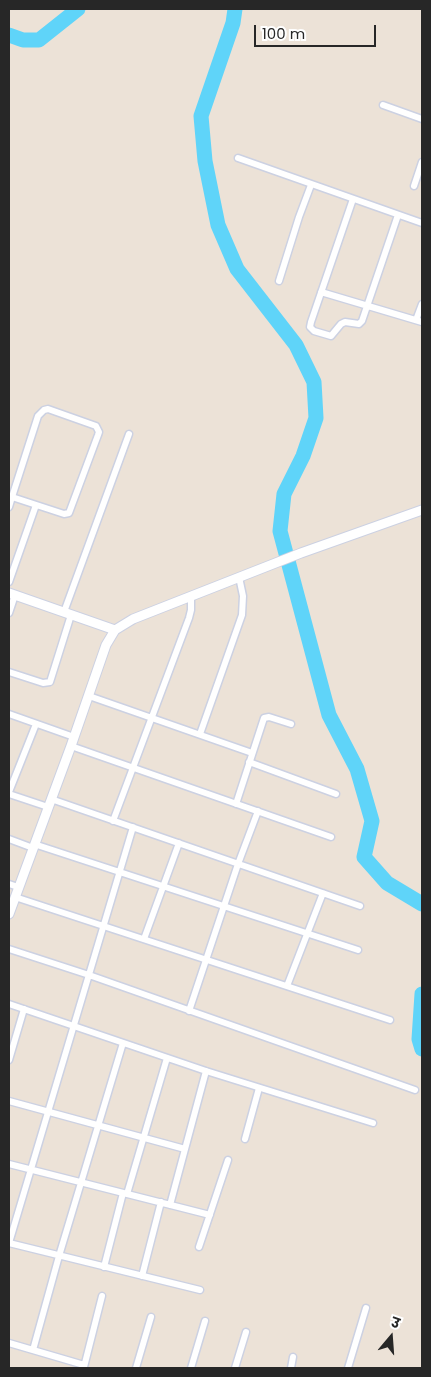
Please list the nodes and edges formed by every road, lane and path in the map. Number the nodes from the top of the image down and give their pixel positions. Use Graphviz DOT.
graph roads {
  1 [pos="383,105"];
  2 [pos="422,119"];
  3 [pos="238,158"];
  4 [pos="422,162"];
  5 [pos="311,185"];
  6 [pos="414,186"];
  7 [pos="353,199"];
  8 [pos="398,215"];
  9 [pos="422,223"];
  10 [pos="279,281"];
  11 [pos="321,292"];
  12 [pos="422,304"];
  13 [pos="367,306"];
  14 [pos="419,321"];
  15 [pos="128,434"];
  16 [pos="12,498"];
  17 [pos="36,505"];
  18 [pos="9,507"];
  19 [pos="422,510"];
  20 [pos="239,577"];
  21 [pos="9,582"];
  22 [pos="12,594"];
  23 [pos="191,596"];
  24 [pos="9,613"];
  25 [pos="68,613"];
  26 [pos="115,630"];
  27 [pos="9,672"];
  28 [pos="89,696"];
  29 [pos="9,714"];
  30 [pos="152,718"];
  31 [pos="36,724"];
  32 [pos="291,724"];
  33 [pos="200,734"];
  34 [pos="72,742"];
  35 [pos="252,753"];
  36 [pos="249,762"];
  37 [pos="134,768"];
  38 [pos="9,793"];
  39 [pos="336,794"];
  40 [pos="49,803"];
  41 [pos="236,804"];
  42 [pos="258,811"];
  43 [pos="114,821"];
  44 [pos="133,827"];
  45 [pos="331,837"];
  46 [pos="9,840"];
  47 [pos="179,843"];
  48 [pos="33,846"];
  49 [pos="238,864"];
  50 [pos="120,872"];
  51 [pos="9,884"];
  52 [pos="164,886"];
  53 [pos="18,887"];
  54 [pos="323,894"];
  55 [pos="15,897"];
  56 [pos="224,906"];
  57 [pos="360,906"];
  58 [pos="9,914"];
  59 [pos="104,926"];
  60 [pos="307,933"];
  61 [pos="144,939"];
  62 [pos="9,949"];
  63 [pos="358,950"];
  64 [pos="206,960"];
  65 [pos="89,976"];
  66 [pos="287,986"];
  67 [pos="9,1004"];
  68 [pos="24,1009"];
  69 [pos="190,1011"];
  70 [pos="390,1020"];
  71 [pos="74,1026"];
  72 [pos="123,1043"];
  73 [pos="167,1058"];
  74 [pos="9,1060"];
  75 [pos="206,1071"];
  76 [pos="259,1088"];
  77 [pos="414,1090"];
  78 [pos="9,1101"];
  79 [pos="48,1112"];
  80 [pos="373,1123"];
  81 [pos="98,1125"];
  82 [pos="143,1138"];
  83 [pos="245,1140"];
  84 [pos="185,1149"];
  85 [pos="228,1160"];
  86 [pos="9,1164"];
  87 [pos="31,1169"];
  88 [pos="81,1182"];
  89 [pos="125,1193"];
  90 [pos="161,1202"];
  91 [pos="170,1205"];
  92 [pos="210,1215"];
  93 [pos="9,1243"];
  94 [pos="199,1247"];
  95 [pos="59,1256"];
  96 [pos="104,1267"];
  97 [pos="142,1276"];
  98 [pos="200,1290"];
  99 [pos="102,1296"];
  100 [pos="366,1308"];
  101 [pos="151,1317"];
  102 [pos="205,1321"];
  103 [pos="246,1332"];
  104 [pos="9,1343"];
  105 [pos="33,1350"];
  106 [pos="293,1357"];
  107 [pos="84,1367"];
  108 [pos="136,1368"];
  109 [pos="191,1368"];
  110 [pos="235,1368"];
  111 [pos="290,1368"];
  112 [pos="348,1368"];
  1 -- 2 [label="street"];
  3 -- 5 [label="street"];
  4 -- 6 [label="street"];
  5 -- 7 [label="street"];
  5 -- 10 [label="street"];
  7 -- 8 [label="street"];
  7 -- 11 [label="street"];
  8 -- 9 [label="street"];
  8 -- 13 [label="street"];
  11 -- 13 [label="street"];
  11 -- 13 [label="street"];
  12 -- 14 [label="street"];
  13 -- 14 [label="street"];
  15 -- 25 [label="street"];
  16 -- 17 [label="street"];
  16 -- 17 [label="street"];
  16 -- 18 [label="street"];
  17 -- 21 [label="street"];
  19 -- 20 [label="street"];
  20 -- 23 [label="street"];
  20 -- 33 [label="street"];
  22 -- 24 [label="street"];
  22 -- 25 [label="street"];
  23 -- 26 [label="street"];
  23 -- 30 [label="street"];
  25 -- 26 [label="street"];
  25 -- 27 [label="street"];
  26 -- 28 [label="street"];
  28 -- 30 [label="street"];
  28 -- 34 [label="street"];
  29 -- 31 [label="street"];
  30 -- 33 [label="street"];
  30 -- 37 [label="street"];
  31 -- 34 [label="street"];
  31 -- 38 [label="street"];
  32 -- 35 [label="street"];
  33 -- 35 [label="street"];
  34 -- 37 [label="street"];
  34 -- 40 [label="street"];
  35 -- 36 [label="street"];
  36 -- 39 [label="street"];
  36 -- 41 [label="street"];
  37 -- 41 [label="street"];
  37 -- 43 [label="street"];
  38 -- 40 [label="street"];
  40 -- 43 [label="street"];
  40 -- 48 [label="street"];
  41 -- 42 [label="street"];
  42 -- 45 [label="street"];
  42 -- 49 [label="street"];
  43 -- 44 [label="street"];
  44 -- 47 [label="street"];
  44 -- 50 [label="street"];
  46 -- 48 [label="street"];
  47 -- 49 [label="street"];
  47 -- 52 [label="street"];
  48 -- 50 [label="street"];
  48 -- 53 [label="street"];
  49 -- 54 [label="street"];
  49 -- 56 [label="street"];
  50 -- 52 [label="street"];
  50 -- 59 [label="street"];
  51 -- 53 [label="street"];
  52 -- 56 [label="street"];
  52 -- 61 [label="street"];
  53 -- 55 [label="street"];
  54 -- 57 [label="street"];
  54 -- 60 [label="street"];
  55 -- 58 [label="street"];
  55 -- 59 [label="street"];
  56 -- 60 [label="street"];
  56 -- 64 [label="street"];
  59 -- 61 [label="street"];
  59 -- 65 [label="street"];
  60 -- 63 [label="street"];
  60 -- 66 [label="street"];
  61 -- 64 [label="street"];
  62 -- 65 [label="street"];
  64 -- 66 [label="street"];
  64 -- 69 [label="street"];
  65 -- 69 [label="street"];
  65 -- 71 [label="street"];
  66 -- 70 [label="street"];
  67 -- 68 [label="street"];
  68 -- 71 [label="street"];
  68 -- 74 [label="street"];
  69 -- 77 [label="street"];
  71 -- 72 [label="street"];
  71 -- 79 [label="street"];
  72 -- 73 [label="street"];
  72 -- 81 [label="street"];
  73 -- 75 [label="street"];
  73 -- 82 [label="street"];
  75 -- 76 [label="street"];
  75 -- 84 [label="street"];
  76 -- 80 [label="street"];
  76 -- 83 [label="street"];
  78 -- 79 [label="street"];
  79 -- 81 [label="street"];
  79 -- 87 [label="street"];
  81 -- 82 [label="street"];
  81 -- 88 [label="street"];
  82 -- 84 [label="street"];
  82 -- 89 [label="street"];
  84 -- 91 [label="street"];
  85 -- 92 [label="street"];
  86 -- 87 [label="street"];
  87 -- 88 [label="street"];
  87 -- 93 [label="street"];
  88 -- 89 [label="street"];
  88 -- 95 [label="street"];
  89 -- 90 [label="street"];
  89 -- 96 [label="street"];
  90 -- 91 [label="street"];
  90 -- 97 [label="street"];
  91 -- 92 [label="street"];
  92 -- 94 [label="street"];
  93 -- 95 [label="street"];
  95 -- 96 [label="street"];
  95 -- 105 [label="street"];
  96 -- 97 [label="street"];
  97 -- 98 [label="street"];
  99 -- 107 [label="street"];
  100 -- 112 [label="street"];
  101 -- 108 [label="street"];
  102 -- 109 [label="street"];
  103 -- 110 [label="street"];
  104 -- 105 [label="street"];
  105 -- 107 [label="street"];
  106 -- 111 [label="street"];
}
